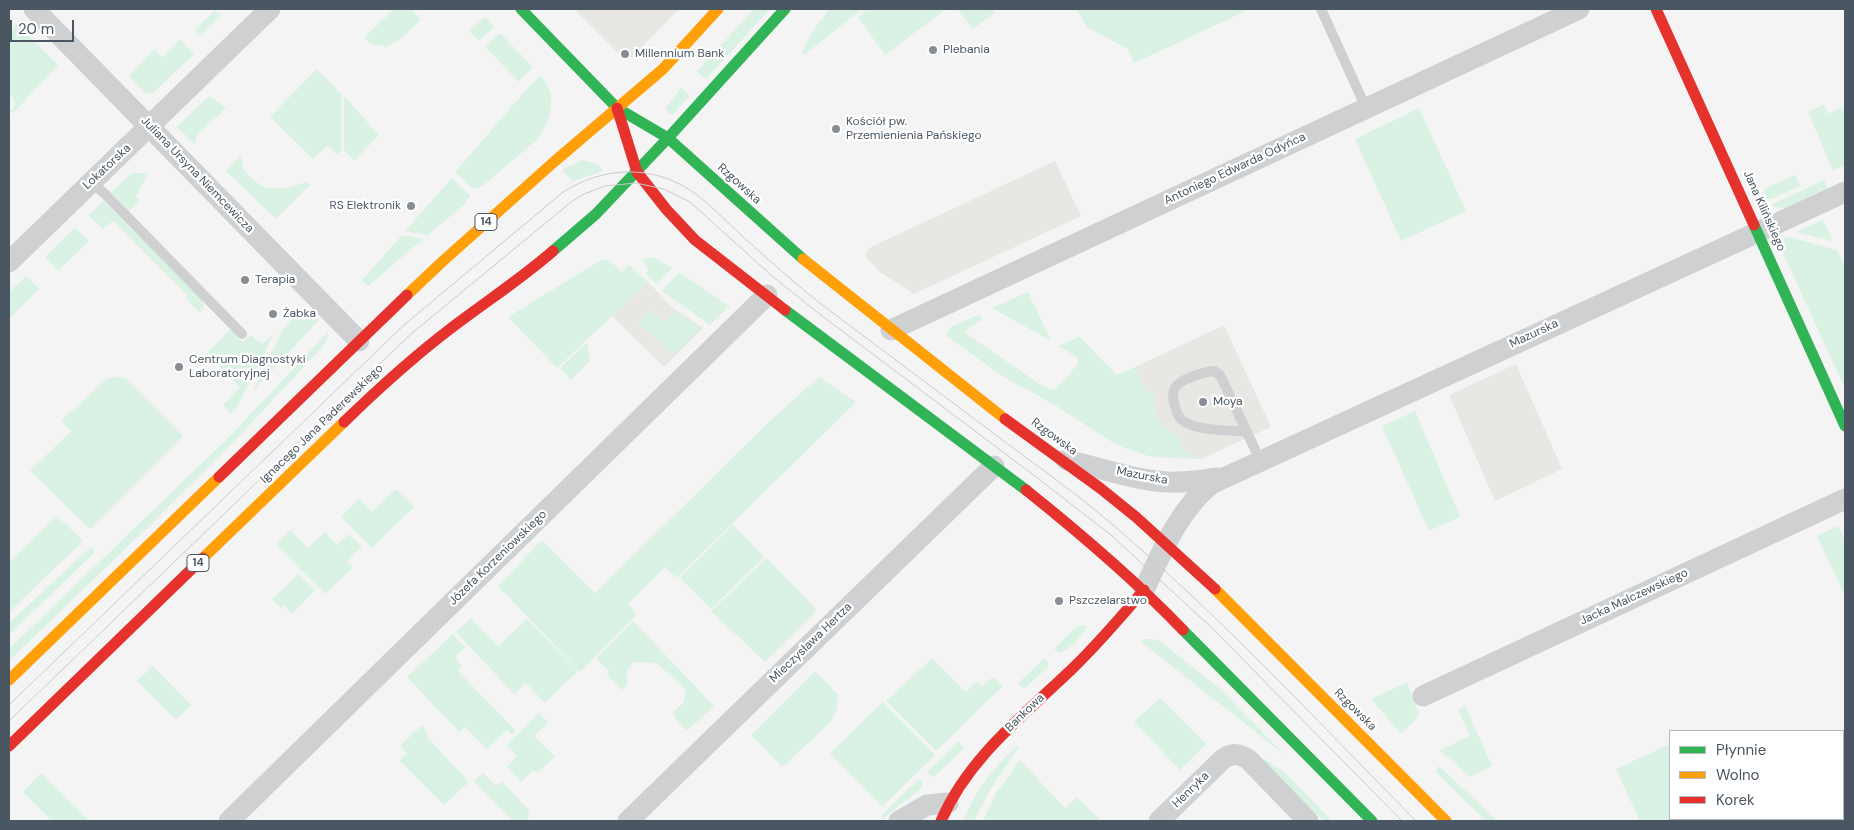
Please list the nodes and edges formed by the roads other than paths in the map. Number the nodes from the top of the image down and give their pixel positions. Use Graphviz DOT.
graph roads {
  1 [pos="34,9"];
  2 [pos="270,9"];
  3 [pos="521,9"];
  4 [pos="718,9"];
  5 [pos="785,9"];
  6 [pos="1321,9"];
  7 [pos="1579,9"];
  8 [pos="1656,9"];
  9 [pos="617,108"];
  10 [pos="1366,108"];
  11 [pos="150,127"];
  12 [pos="668,138"];
  13 [pos="637,172"];
  14 [pos="91,182"];
  15 [pos="1845,192"];
  16 [pos="1758,232"];
  17 [pos="11,256"];
  18 [pos="766,296"];
  19 [pos="891,330"];
  20 [pos="242,334"];
  21 [pos="359,341"];
  22 [pos="1845,426"];
  23 [pos="1247,432"];
  24 [pos="1061,459"];
  25 [pos="1260,460"];
  26 [pos="994,466"];
  27 [pos="1223,477"];
  28 [pos="1845,499"];
  29 [pos="1165,544"];
  30 [pos="1144,590"];
  31 [pos="9,680"];
  32 [pos="1423,696"];
  33 [pos="9,746"];
  34 [pos="944,812"];
  35 [pos="229,821"];
  36 [pos="628,821"];
  37 [pos="899,821"];
  38 [pos="1159,821"];
  39 [pos="1308,821"];
  40 [pos="1372,821"];
  41 [pos="1446,821"];
  1 -- 11 [label="street, Juliana Ursyna Niemcewicza"];
  2 -- 11 [label="street, Lokatorska"];
  3 -- 9 [label="main road, Rzgowska"];
  4 -- 9 [label="main road, 14"];
  5 -- 12 [label="main road, 14"];
  6 -- 10 [label="lane"];
  7 -- 10 [label="street, Antoniego Edwarda Odyńca"];
  8 -- 16 [label="main road, Jana Kilińskiego"];
  9 -- 12 [label="main road, Rzgowska"];
  9 -- 13 [label="main road, Rzgowska"];
  9 -- 21 [label="main road, 14"];
  10 -- 19 [label="street, Antoniego Edwarda Odyńca"];
  11 -- 14 [label="street, Lokatorska"];
  11 -- 21 [label="street, Juliana Ursyna Niemcewicza"];
  12 -- 13 [label="main road, Ignacego Jana Paderewskiego / 14"];
  12 -- 19 [label="main road, Rzgowska"];
  13 -- 18 [label="main road, Rzgowska"];
  13 -- 33 [label="main road, Ignacego Jana Paderewskiego / 14"];
  14 -- 17 [label="street, Lokatorska"];
  14 -- 20 [label="lane"];
  15 -- 16 [label="street, Mazurska"];
  16 -- 22 [label="main road, Jana Kilińskiego"];
  16 -- 25 [label="street, Mazurska"];
  18 -- 26 [label="main road, Rzgowska"];
  18 -- 35 [label="street, Józefa Korzeniowskiego"];
  19 -- 24 [label="main road, Rzgowska"];
  21 -- 31 [label="main road, 14"];
  23 -- 23 [label="lane"];
  23 -- 25 [label="lane"];
  24 -- 27 [label="street, Mazurska"];
  24 -- 29 [label="main road, Rzgowska"];
  25 -- 27 [label="street, Mazurska"];
  26 -- 30 [label="main road, Rzgowska"];
  26 -- 36 [label="street, Mieczysława Hertza"];
  27 -- 29 [label="street, Mazurska"];
  28 -- 32 [label="street, Jacka Malczewskiego"];
  29 -- 30 [label="street, Mazurska"];
  29 -- 41 [label="main road, Rzgowska"];
  30 -- 34 [label="main road, Bankowa"];
  30 -- 40 [label="main road, Rzgowska"];
  34 -- 37 [label="street, Bankowa"];
  38 -- 39 [label="street, Henryka"];
}
